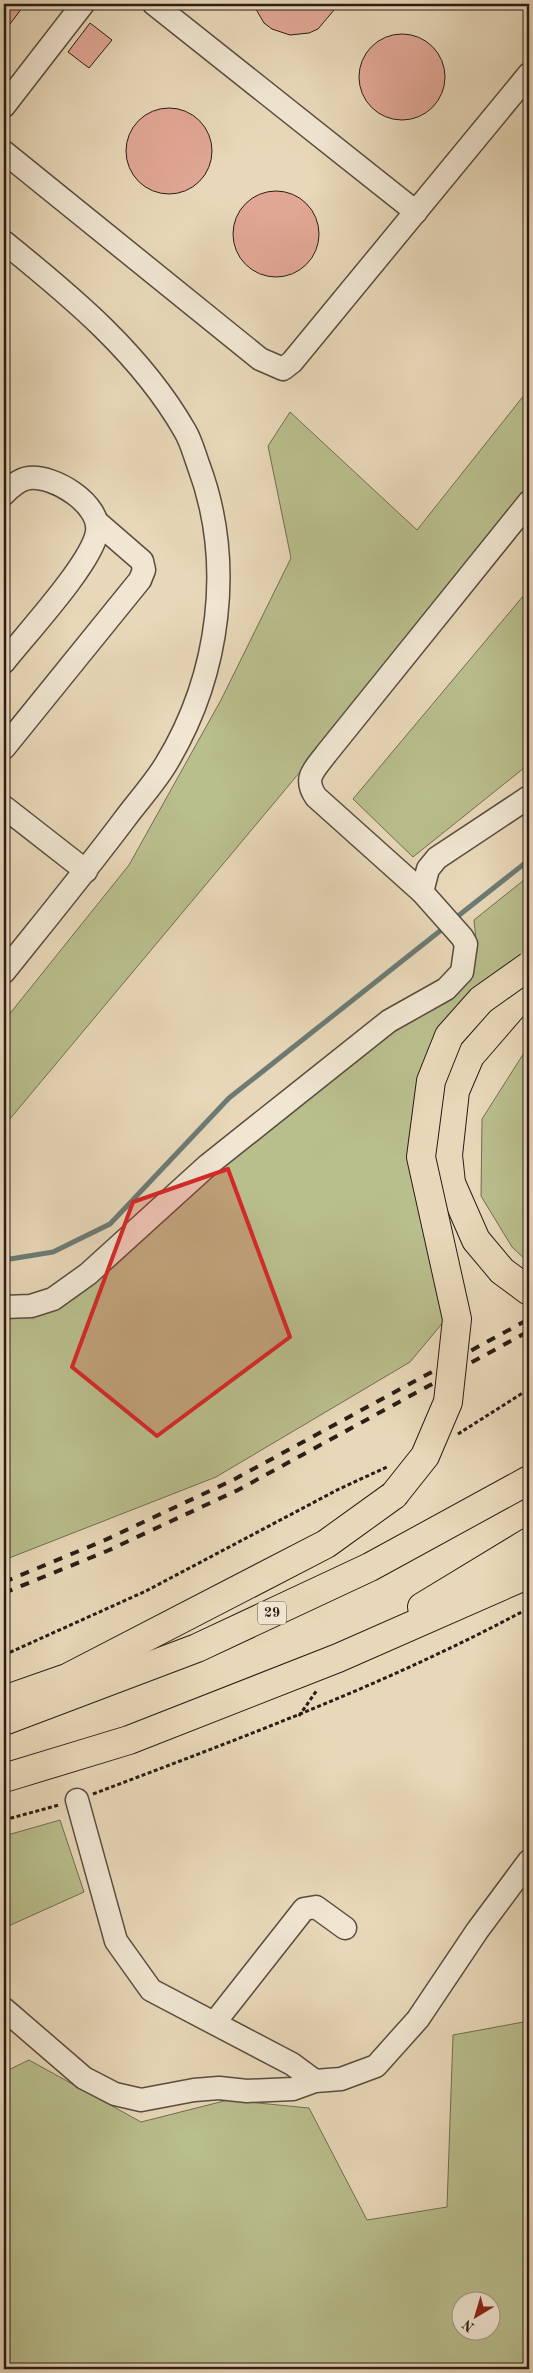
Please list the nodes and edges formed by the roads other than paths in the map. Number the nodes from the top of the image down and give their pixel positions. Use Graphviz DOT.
graph roads {
  1 [pos="83,4"];
  2 [pos="154,4"];
  3 [pos="529,74"];
  4 [pos="4,106"];
  5 [pos="4,152"];
  6 [pos="416,212"];
  7 [pos="4,242"];
  8 [pos="4,494"];
  9 [pos="529,502"];
  10 [pos="97,522"];
  11 [pos="4,662"];
  12 [pos="4,748"];
  13 [pos="529,798"];
  14 [pos="4,807"];
  15 [pos="86,871"];
  16 [pos="425,896"];
  17 [pos="529,966"];
  18 [pos="4,972"];
  19 [pos="529,995"];
  20 [pos="529,1291"];
  21 [pos="4,1307"];
  22 [pos="529,1480"];
  23 [pos="529,1542"];
  24 [pos="529,1574"];
  25 [pos="338,1658"];
  26 [pos="4,1700"];
  27 [pos="4,1721"];
  28 [pos="4,1778"];
  29 [pos="77,1800"];
  30 [pos="529,1861"];
  31 [pos="345,1928"];
  32 [pos="4,2010"];
  33 [pos="215,2022"];
  34 [pos="315,2081"];
  1 -- 4 [label="street"];
  2 -- 6 [label="street"];
  3 -- 6 [label="street"];
  5 -- 6 [label="street"];
  7 -- 15 [label="street"];
  8 -- 10 [label="street"];
  9 -- 16 [label="street"];
  10 -- 11 [label="street"];
  10 -- 12 [label="street"];
  13 -- 16 [label="street"];
  14 -- 15 [label="street"];
  15 -- 18 [label="street"];
  16 -- 21 [label="street"];
  17 -- 26 [label="highway, bridge"];
  19 -- 20 [label="highway"];
  22 -- 27 [label="highway, 29"];
  23 -- 25 [label="highway"];
  24 -- 25 [label="highway"];
  25 -- 28 [label="highway"];
  29 -- 33 [label="street"];
  30 -- 34 [label="street"];
  31 -- 33 [label="street"];
  32 -- 34 [label="street"];
  33 -- 34 [label="street"];
}
